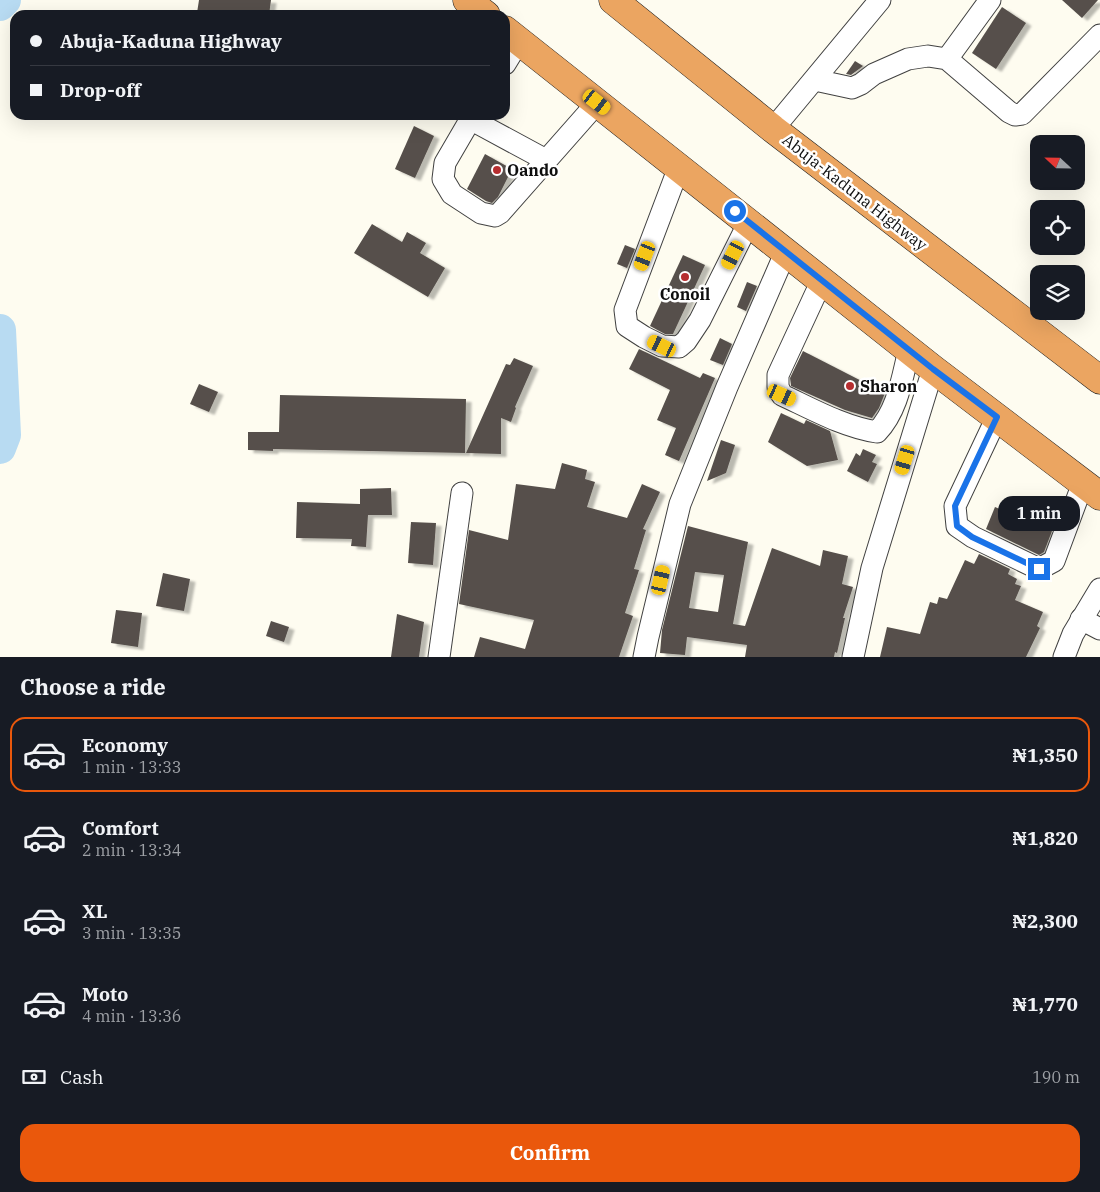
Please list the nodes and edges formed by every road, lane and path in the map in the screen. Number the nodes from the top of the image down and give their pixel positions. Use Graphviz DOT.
graph roads {
  1 [pos="467,0"];
  2 [pos="612,0"];
  3 [pos="880,0"];
  4 [pos="990,0"];
  5 [pos="480,10"];
  6 [pos="1100,35"];
  7 [pos="512,36"];
  8 [pos="947,59"];
  9 [pos="815,80"];
  10 [pos="597,102"];
  11 [pos="470,120"];
  12 [pos="477,120"];
  13 [pos="773,129"];
  14 [pos="546,160"];
  15 [pos="679,167"];
  16 [pos="749,222"];
  17 [pos="786,251"];
  18 [pos="822,280"];
  19 [pos="909,350"];
  20 [pos="933,369"];
  21 [pos="1100,380"];
  22 [pos="997,417"];
  23 [pos="1092,490"];
  24 [pos="462,493"];
  25 [pos="1100,589"];
  26 [pos="1081,619"];
  27 [pos="1100,629"];
  28 [pos="439,657"];
  29 [pos="644,657"];
  30 [pos="853,657"];
  31 [pos="1064,657"];
  1 -- 5 [label="highway"];
  2 -- 13 [label="highway, Abuja-Kaduna Highway"];
  3 -- 9 [label="street"];
  4 -- 8 [label="street"];
  6 -- 8 [label="street"];
  7 -- 10 [label="highway"];
  8 -- 9 [label="street"];
  9 -- 13 [label="street"];
  10 -- 14 [label="street"];
  10 -- 15 [label="highway"];
  11 -- 14 [label="street"];
  12 -- 14 [label="street"];
  13 -- 21 [label="highway, Abuja-Kaduna Highway"];
  15 -- 16 [label="highway"];
  15 -- 16 [label="street"];
  16 -- 17 [label="highway"];
  17 -- 18 [label="highway"];
  17 -- 29 [label="street"];
  18 -- 19 [label="highway"];
  18 -- 19 [label="street"];
  19 -- 20 [label="highway"];
  20 -- 22 [label="highway"];
  20 -- 30 [label="street"];
  22 -- 23 [label="highway"];
  22 -- 23 [label="street"];
  24 -- 28 [label="street"];
  25 -- 26 [label="street"];
  26 -- 27 [label="street"];
  26 -- 31 [label="street"];
}
